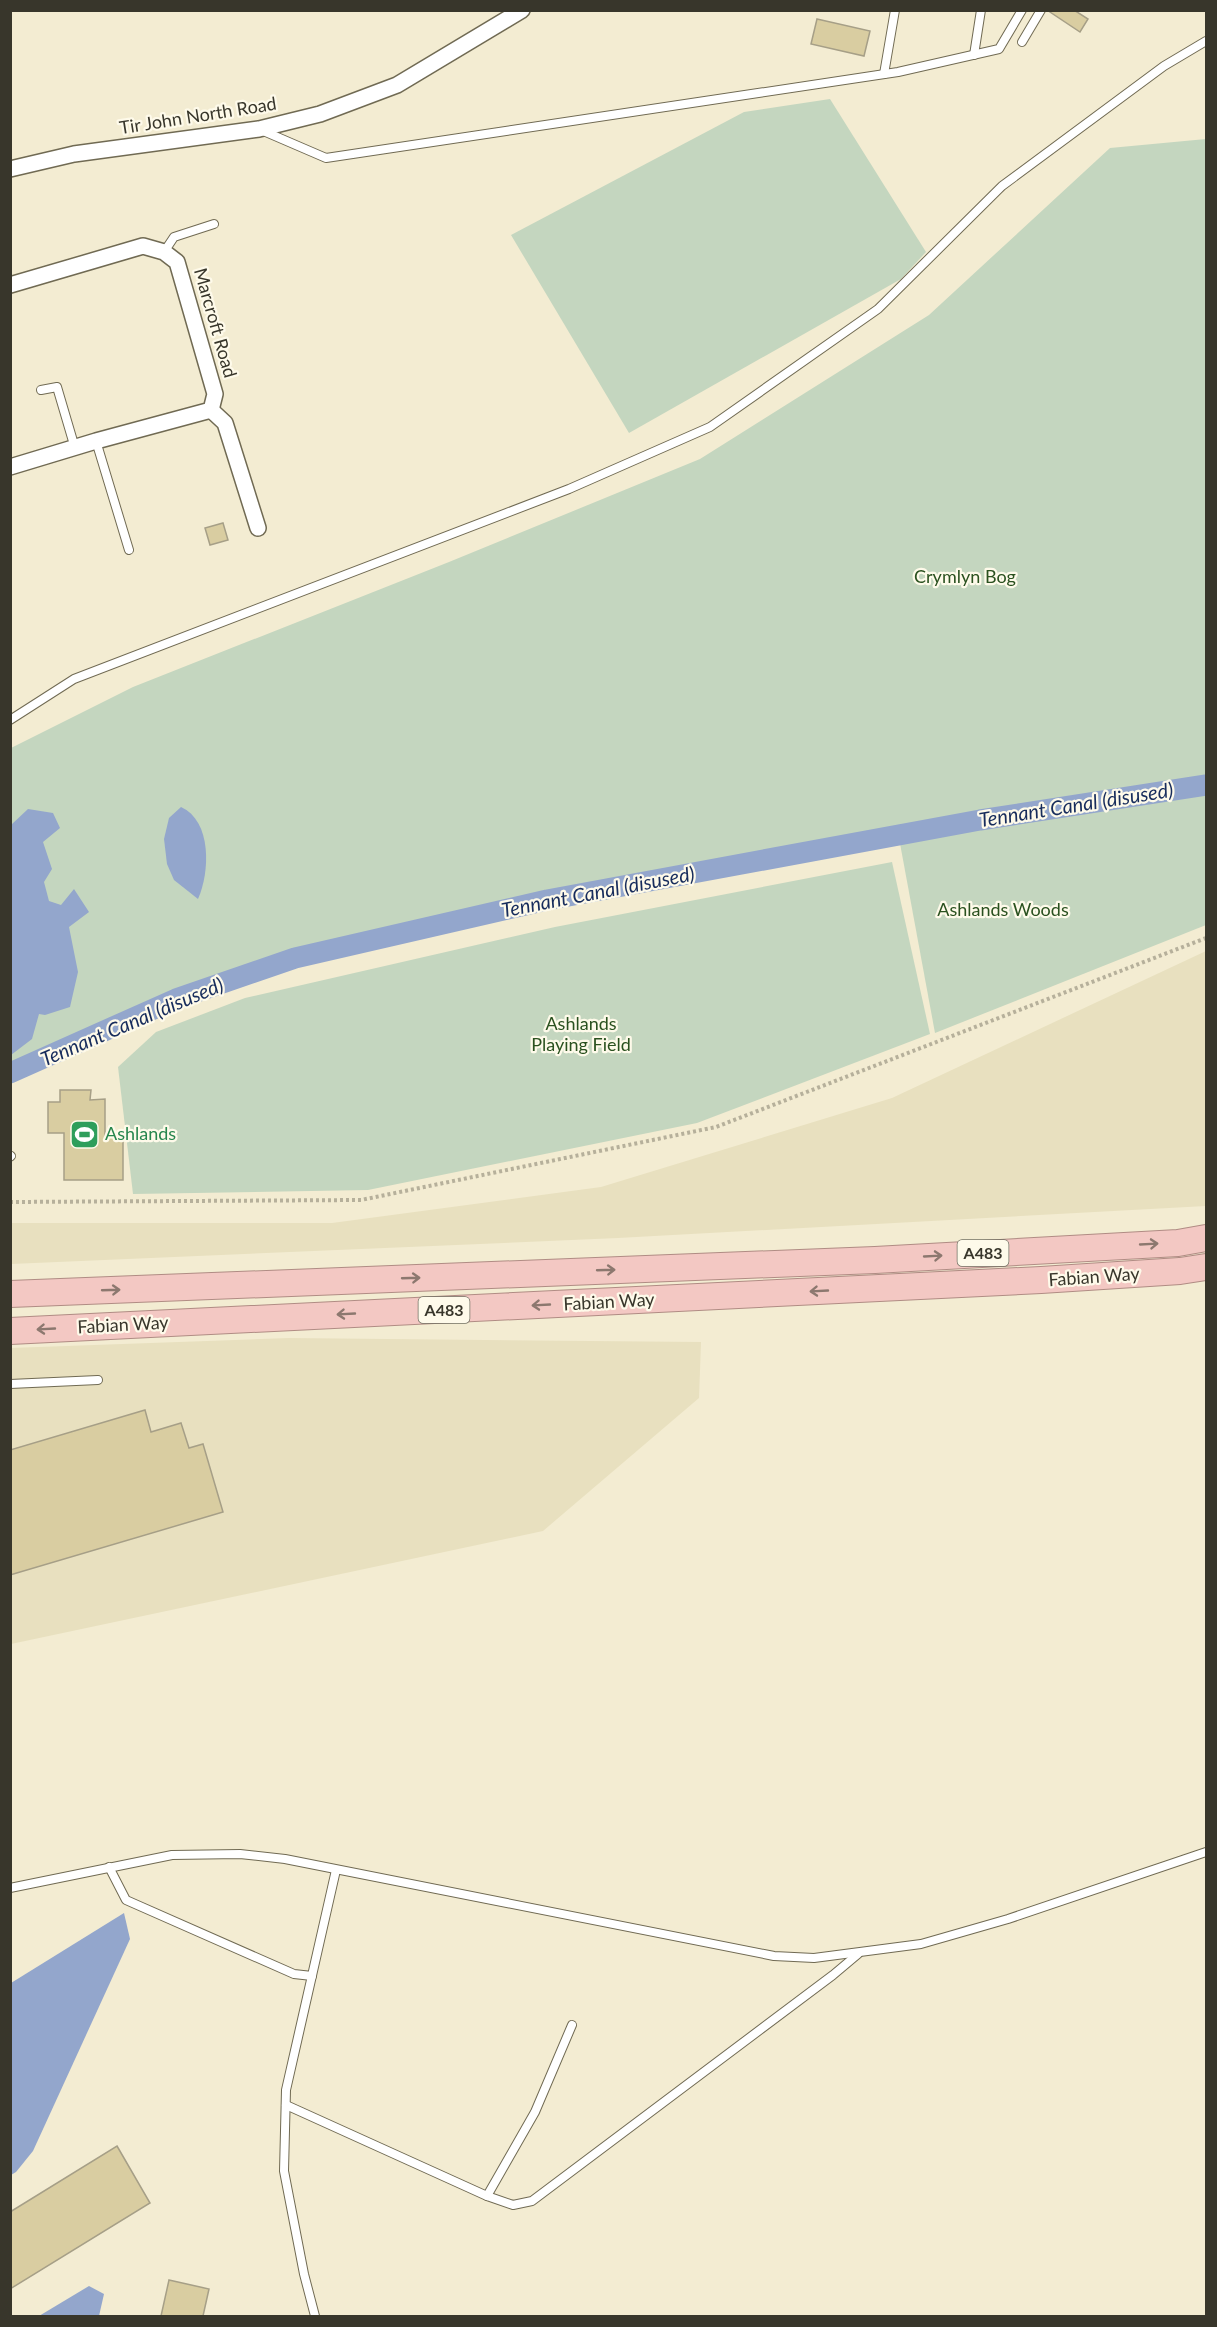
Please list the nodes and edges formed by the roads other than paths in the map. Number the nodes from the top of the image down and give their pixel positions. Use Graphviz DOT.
graph roads {
  1 [pos="895,10"];
  2 [pos="981,10"];
  3 [pos="1022,10"];
  4 [pos="1041,10"];
  5 [pos="517,14"];
  6 [pos="1206,41"];
  7 [pos="1022,42"];
  8 [pos="974,55"];
  9 [pos="884,74"];
  10 [pos="259,129"];
  11 [pos="10,169"];
  12 [pos="214,224"];
  13 [pos="164,252"];
  14 [pos="10,285"];
  15 [pos="41,390"];
  16 [pos="211,410"];
  17 [pos="96,441"];
  18 [pos="75,448"];
  19 [pos="10,467"];
  20 [pos="258,528"];
  21 [pos="129,550"];
  22 [pos="10,720"];
  23 [pos="1206,1238"];
  24 [pos="1206,1267"];
  25 [pos="10,1294"];
  26 [pos="10,1330"];
  27 [pos="98,1380"];
  28 [pos="10,1384"];
  29 [pos="1206,1852"];
  30 [pos="109,1867"];
  31 [pos="336,1869"];
  32 [pos="10,1888"];
  33 [pos="858,1954"];
  34 [pos="312,1976"];
  35 [pos="572,2025"];
  36 [pos="286,2105"];
  37 [pos="487,2196"];
  38 [pos="315,2316"];
  1 -- 9 [label="lane"];
  2 -- 8 [label="lane"];
  3 -- 8 [label="lane"];
  4 -- 7 [label="lane"];
  5 -- 10 [label="street, Tir John North Road"];
  6 -- 22 [label="lane"];
  8 -- 9 [label="lane"];
  9 -- 10 [label="lane"];
  10 -- 11 [label="street, Tir John North Road"];
  12 -- 13 [label="lane"];
  13 -- 14 [label="street"];
  13 -- 16 [label="street, Marcroft Road"];
  15 -- 18 [label="lane"];
  16 -- 17 [label="street"];
  16 -- 20 [label="street"];
  17 -- 18 [label="street"];
  17 -- 21 [label="lane"];
  18 -- 19 [label="street"];
  25 -- 23 [label="highway, Fabian Way / A483, one-way"];
  24 -- 26 [label="highway, Fabian Way / A483, one-way"];
  27 -- 28 [label="lane"];
  29 -- 33 [label="lane"];
  30 -- 31 [label="lane"];
  30 -- 32 [label="lane"];
  30 -- 34 [label="lane"];
  31 -- 33 [label="lane"];
  31 -- 34 [label="lane"];
  33 -- 37 [label="lane"];
  34 -- 36 [label="lane"];
  35 -- 37 [label="lane"];
  36 -- 37 [label="lane"];
  36 -- 38 [label="lane"];
}
